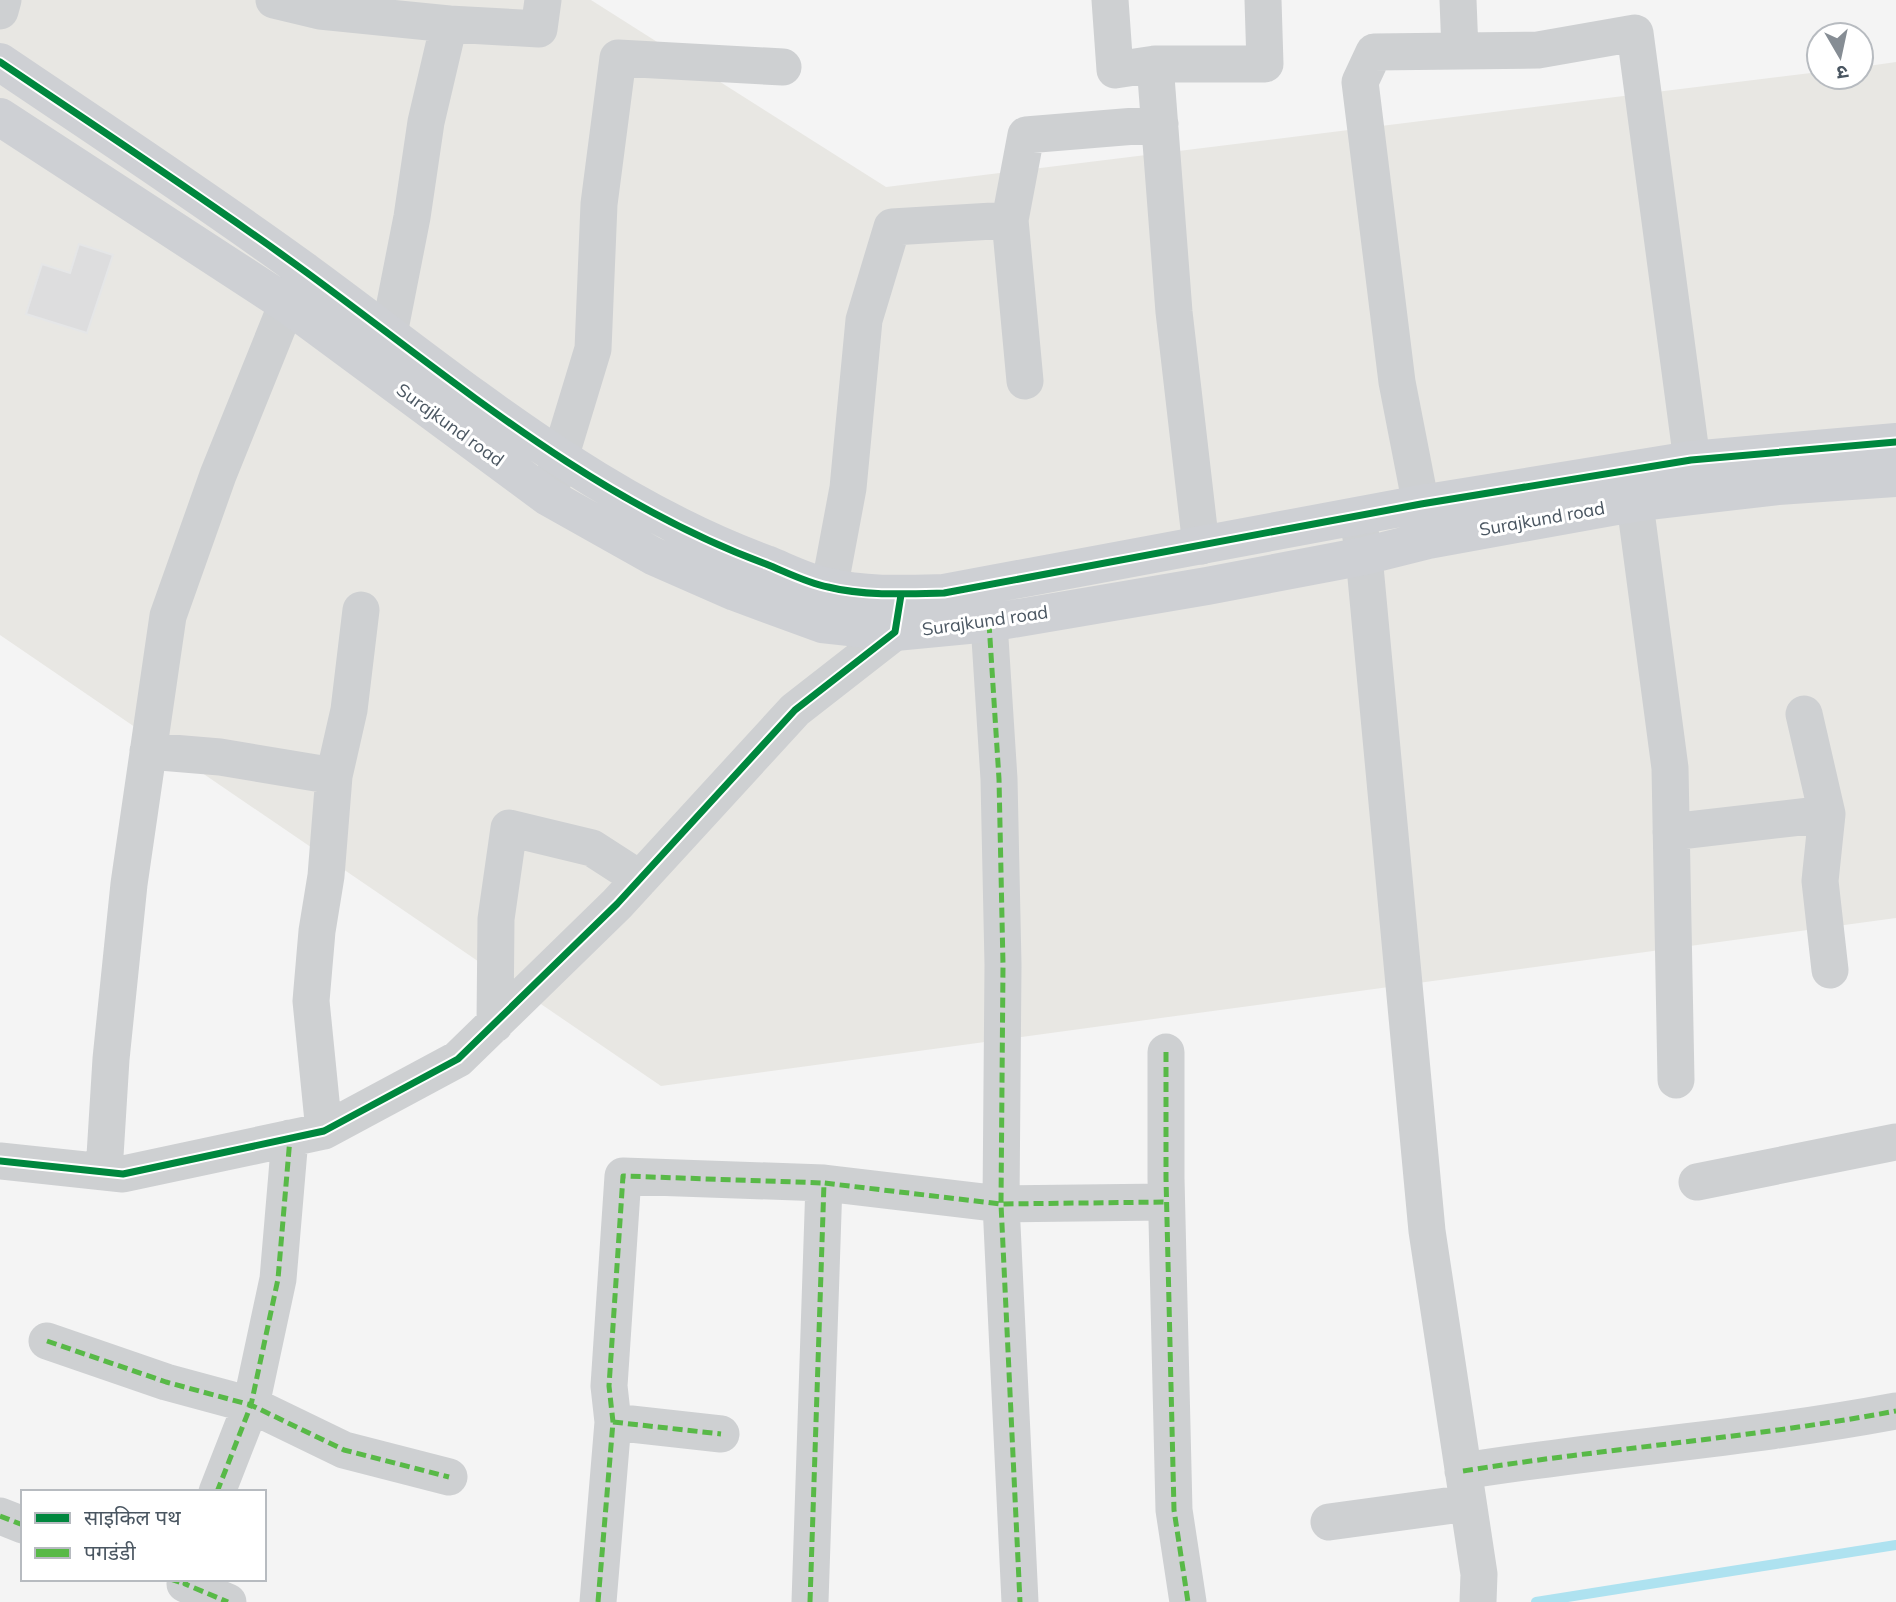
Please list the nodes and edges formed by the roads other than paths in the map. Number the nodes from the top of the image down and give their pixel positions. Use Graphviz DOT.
graph roads {
  1 [pos="3,0"];
  2 [pos="274,0"];
  3 [pos="543,0"];
  4 [pos="1110,0"];
  5 [pos="1263,0"];
  6 [pos="1458,0"];
  7 [pos="0,11"];
  8 [pos="449,24"];
  9 [pos="1460,51"];
  10 [pos="0,62"];
  11 [pos="1155,64"];
  12 [pos="783,67"];
  13 [pos="0,117"];
  14 [pos="1160,124"];
  15 [pos="1010,220"];
  16 [pos="304,271"];
  17 [pos="287,304"];
  18 [pos="389,334"];
  19 [pos="1025,381"];
  20 [pos="1896,442"];
  21 [pos="559,457"];
  22 [pos="1694,477"];
  23 [pos="1896,478"];
  24 [pos="1632,486"];
  25 [pos="548,496"];
  26 [pos="1357,517"];
  27 [pos="1424,522"];
  28 [pos="1202,546"];
  29 [pos="1364,556"];
  30 [pos="901,595"];
  31 [pos="987,605"];
  32 [pos="825,606"];
  33 [pos="361,610"];
  34 [pos="895,632"];
  35 [pos="1804,714"];
  36 [pos="148,751"];
  37 [pos="334,776"];
  38 [pos="1827,814"];
  39 [pos="1671,832"];
  40 [pos="639,879"];
  41 [pos="1830,970"];
  42 [pos="495,1024"];
  43 [pos="1166,1052"];
  44 [pos="1676,1080"];
  45 [pos="307,1134"];
  46 [pos="1896,1143"];
  47 [pos="0,1161"];
  48 [pos="104,1172"];
  49 [pos="1696,1182"];
  50 [pos="824,1183"];
  51 [pos="1166,1202"];
  52 [pos="1001,1204"];
  53 [pos="47,1341"];
  54 [pos="251,1405"];
  55 [pos="1896,1411"];
  56 [pos="613,1422"];
  57 [pos="721,1433"];
  58 [pos="449,1477"];
  59 [pos="1465,1487"];
  60 [pos="218,1490"];
  61 [pos="0,1516"];
  62 [pos="1329,1522"];
  63 [pos="21,1524"];
  64 [pos="181,1581"];
  65 [pos="228,1602"];
  66 [pos="597,1602"];
  67 [pos="810,1602"];
  68 [pos="1020,1602"];
  69 [pos="1188,1602"];
  70 [pos="1478,1602"];
  1 -- 7 [label="street"];
  2 -- 8 [label="street"];
  3 -- 8 [label="street"];
  4 -- 11 [label="street"];
  5 -- 11 [label="street"];
  6 -- 9 [label="street"];
  8 -- 18 [label="street"];
  9 -- 22 [label="street"];
  9 -- 27 [label="street"];
  10 -- 16 [label="street"];
  11 -- 14 [label="street"];
  12 -- 21 [label="street"];
  13 -- 17 [label="street, Surajkund road"];
  14 -- 15 [label="street"];
  14 -- 28 [label="street"];
  15 -- 19 [label="street"];
  15 -- 32 [label="street"];
  16 -- 17 [label="street"];
  16 -- 18 [label="street"];
  17 -- 25 [label="street, Surajkund road"];
  17 -- 36 [label="street"];
  18 -- 21 [label="street"];
  20 -- 22 [label="street"];
  21 -- 25 [label="street"];
  21 -- 32 [label="street"];
  22 -- 23 [label="street, Surajkund road"];
  22 -- 24 [label="street, Surajkund road"];
  24 -- 27 [label="street, Surajkund road"];
  24 -- 39 [label="street"];
  25 -- 32 [label="street, Surajkund road"];
  26 -- 27 [label="street"];
  26 -- 28 [label="street"];
  26 -- 29 [label="street"];
  27 -- 29 [label="street, Surajkund road"];
  28 -- 31 [label="street"];
  29 -- 31 [label="street, Surajkund road"];
  29 -- 59 [label="street"];
  30 -- 31 [label="street"];
  30 -- 32 [label="street"];
  30 -- 34 [label="street"];
  31 -- 34 [label="street, Surajkund road"];
  31 -- 52 [label="street"];
  32 -- 34 [label="street, Surajkund road"];
  33 -- 37 [label="street"];
  34 -- 40 [label="street"];
  35 -- 38 [label="street"];
  36 -- 37 [label="street"];
  36 -- 48 [label="street"];
  37 -- 45 [label="street"];
  38 -- 39 [label="street"];
  38 -- 41 [label="street"];
  39 -- 44 [label="street"];
  40 -- 42 [label="street"];
  40 -- 42 [label="street"];
  42 -- 45 [label="street"];
  43 -- 51 [label="street"];
  45 -- 48 [label="street"];
  45 -- 54 [label="street"];
  46 -- 49 [label="street"];
  47 -- 48 [label="street"];
  50 -- 52 [label="street"];
  50 -- 56 [label="street"];
  50 -- 67 [label="street"];
  51 -- 52 [label="street"];
  51 -- 69 [label="street"];
  52 -- 68 [label="street"];
  53 -- 54 [label="street"];
  54 -- 58 [label="street"];
  54 -- 60 [label="street"];
  55 -- 59 [label="street"];
  56 -- 57 [label="street"];
  56 -- 66 [label="street"];
  59 -- 62 [label="street"];
  59 -- 70 [label="street"];
  61 -- 63 [label="street"];
  64 -- 65 [label="street"];
}
